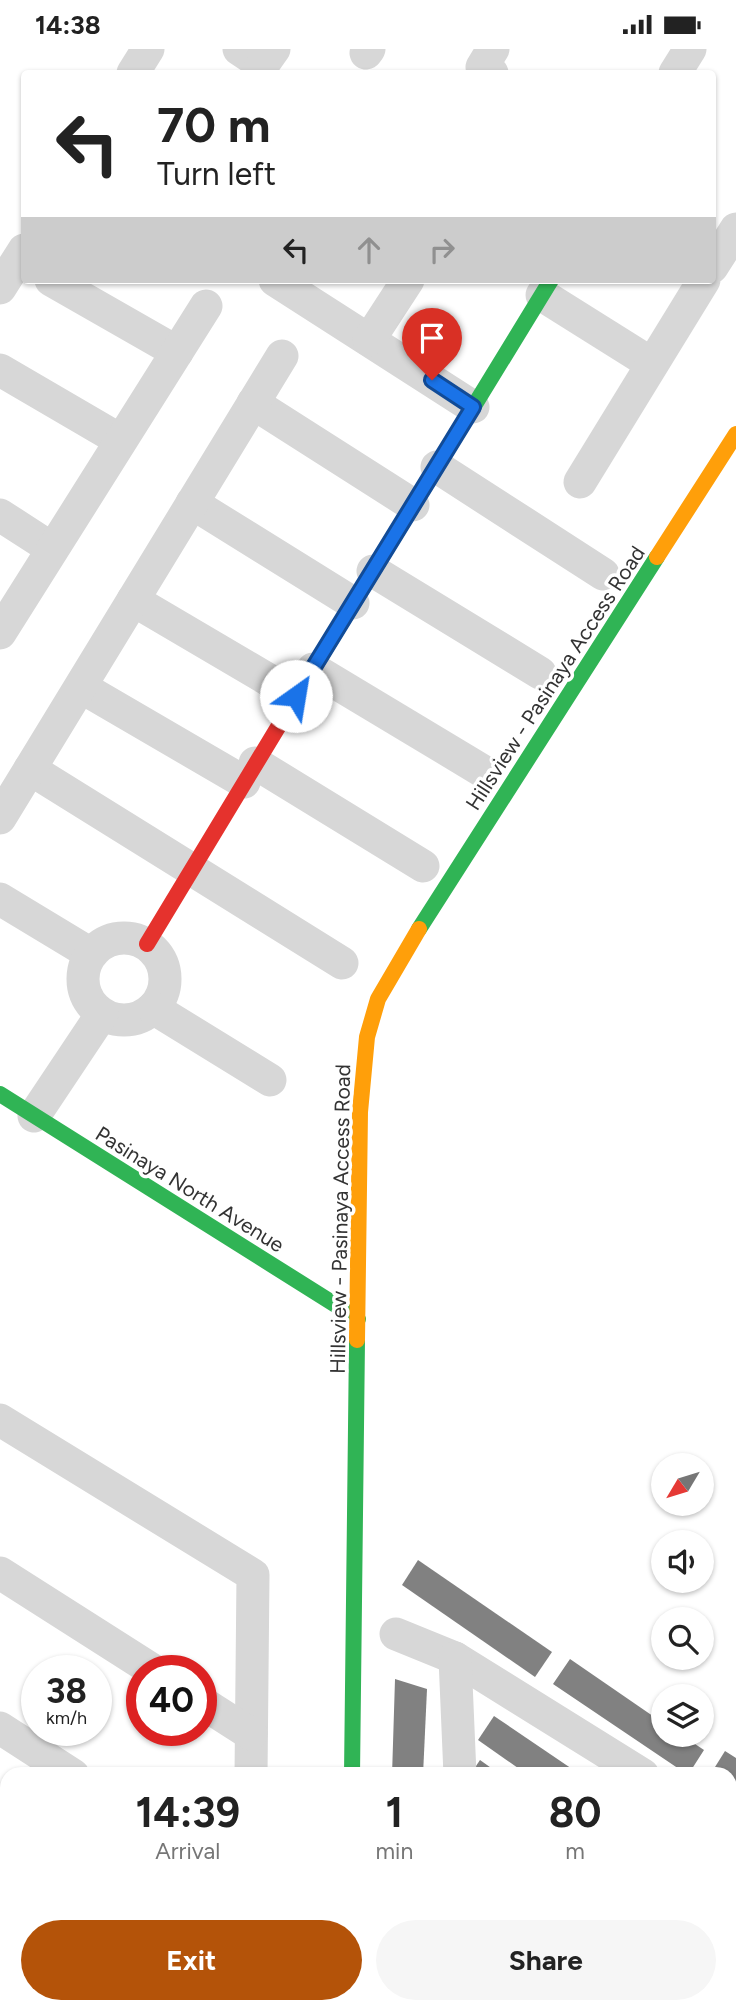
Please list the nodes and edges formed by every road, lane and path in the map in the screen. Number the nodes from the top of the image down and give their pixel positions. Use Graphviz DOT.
graph roads {
  1 [pos="148,49"];
  2 [pos="135,70"];
  3 [pos="736,229"];
  4 [pos="21,259"];
  5 [pos="716,261"];
  6 [pos="58,284"];
  7 [pos="281,284"];
  8 [pos="405,284"];
  9 [pos="702,284"];
  10 [pos="0,288"];
  11 [pos="546,288"];
  12 [pos="206,306"];
  13 [pos="369,340"];
  14 [pos="177,352"];
  15 [pos="282,356"];
  16 [pos="652,364"];
  17 [pos="0,370"];
  18 [pos="253,403"];
  19 [pos="473,407"];
  20 [pos="736,434"];
  21 [pos="120,440"];
  22 [pos="436,467"];
  23 [pos="580,482"];
  24 [pos="192,503"];
  25 [pos="413,505"];
  26 [pos="0,515"];
  27 [pos="51,548"];
  28 [pos="373,571"];
  29 [pos="603,574"];
  30 [pos="133,600"];
  31 [pos="353,603"];
  32 [pos="2,626"];
  33 [pos="540,673"];
  34 [pos="304,682"];
  35 [pos="81,687"];
  36 [pos="30,769"];
  37 [pos="481,770"];
  38 [pos="249,773"];
  39 [pos="0,818"];
  40 [pos="423,866"];
  41 [pos="191,867"];
  42 [pos="0,899"];
  43 [pos="148,944"];
  44 [pos="91,954"];
  45 [pos="342,963"];
  46 [pos="153,1008"];
  47 [pos="102,1014"];
  48 [pos="270,1080"];
  49 [pos="0,1094"];
  50 [pos="34,1116"];
  51 [pos="358,1319"];
  52 [pos="0,1420"];
  53 [pos="0,1573"];
  54 [pos="396,1634"];
  55 [pos="129,1655"];
  56 [pos="455,1658"];
  57 [pos="217,1712"];
  58 [pos="0,1728"];
  59 [pos="251,1734"];
  60 [pos="61,1767"];
  61 [pos="251,1767"];
  62 [pos="352,1767"];
  63 [pos="460,1767"];
  64 [pos="630,1767"];
  1 -- 2 [label="street"];
  3 -- 5 [label="street"];
  4 -- 10 [label="street"];
  6 -- 14 [label="street"];
  7 -- 13 [label="street"];
  8 -- 13 [label="street"];
  9 -- 16 [label="street"];
  11 -- 16 [label="street"];
  11 -- 19 [label="street"];
  12 -- 14 [label="street"];
  13 -- 19 [label="street"];
  14 -- 21 [label="street"];
  15 -- 18 [label="street"];
  16 -- 23 [label="street"];
  17 -- 21 [label="street"];
  18 -- 24 [label="street"];
  18 -- 25 [label="street"];
  19 -- 22 [label="street"];
  20 -- 51 [label="street, Hillsview - Pasinaya Access Road"];
  21 -- 27 [label="street"];
  22 -- 25 [label="street"];
  22 -- 29 [label="street"];
  24 -- 30 [label="street"];
  24 -- 31 [label="street"];
  25 -- 28 [label="street"];
  26 -- 27 [label="street"];
  27 -- 32 [label="street"];
  28 -- 31 [label="street"];
  28 -- 33 [label="street"];
  30 -- 34 [label="street"];
  30 -- 35 [label="street"];
  31 -- 34 [label="street"];
  34 -- 37 [label="street"];
  34 -- 38 [label="street"];
  35 -- 36 [label="street"];
  35 -- 38 [label="street"];
  36 -- 39 [label="street"];
  36 -- 41 [label="street"];
  38 -- 40 [label="street"];
  38 -- 41 [label="street"];
  41 -- 43 [label="street"];
  41 -- 45 [label="street"];
  42 -- 44 [label="street"];
  43 -- 44 [label="street"];
  43 -- 46 [label="street"];
  44 -- 47 [label="street"];
  46 -- 47 [label="street"];
  46 -- 48 [label="street"];
  47 -- 50 [label="street"];
  49 -- 50 [label="street, Pasinaya North Avenue"];
  50 -- 51 [label="street, Pasinaya North Avenue"];
  51 -- 62 [label="street, Hillsview - Pasinaya Access Road"];
  52 -- 59 [label="street"];
  53 -- 55 [label="street"];
  54 -- 56 [label="street"];
  56 -- 63 [label="street"];
  56 -- 64 [label="street"];
  57 -- 59 [label="street"];
  58 -- 60 [label="street"];
  59 -- 61 [label="street"];
}
